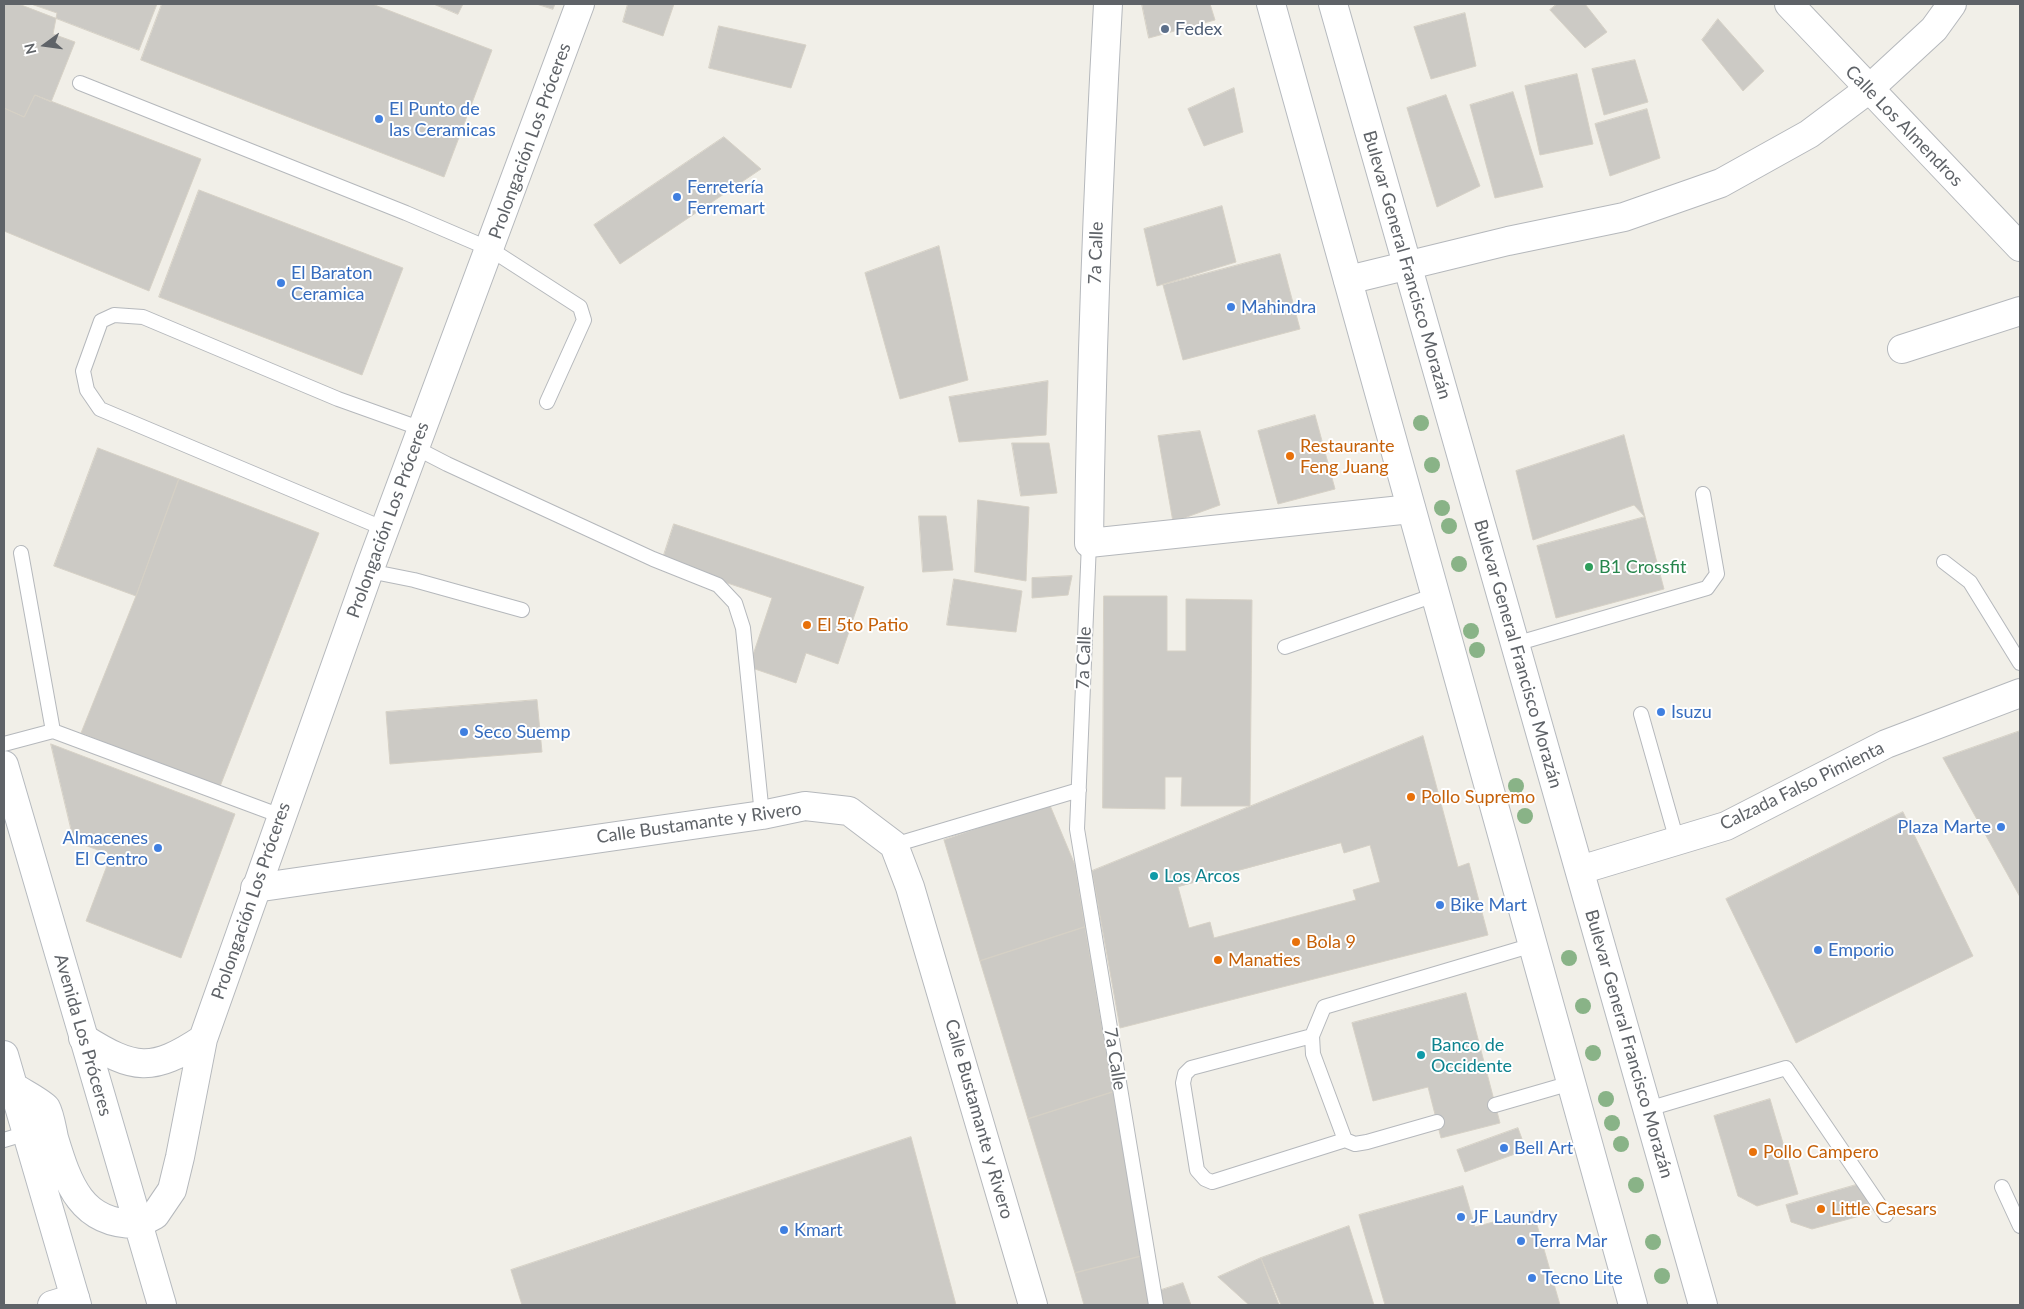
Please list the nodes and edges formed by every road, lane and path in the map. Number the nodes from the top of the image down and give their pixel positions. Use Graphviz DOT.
graph roads {
  1 [pos="580,4"];
  2 [pos="1108,4"];
  3 [pos="1270,4"];
  4 [pos="1333,4"];
  5 [pos="1789,4"];
  6 [pos="1952,4"];
  7 [pos="80,83"];
  8 [pos="1869,89"];
  9 [pos="2020,247"];
  10 [pos="490,249"];
  11 [pos="1408,267"];
  12 [pos="1348,280"];
  13 [pos="2020,311"];
  14 [pos="1902,349"];
  15 [pos="548,402"];
  16 [pos="419,438"];
  17 [pos="1703,494"];
  18 [pos="1411,509"];
  19 [pos="385,529"];
  20 [pos="1089,543"];
  21 [pos="21,553"];
  22 [pos="1944,562"];
  23 [pos="369,571"];
  24 [pos="1435,595"];
  25 [pos="522,610"];
  26 [pos="1515,644"];
  27 [pos="1285,647"];
  28 [pos="2020,663"];
  29 [pos="2020,693"];
  30 [pos="1641,714"];
  31 [pos="52,731"];
  32 [pos="4,744"];
  33 [pos="4,765"];
  34 [pos="1079,790"];
  35 [pos="762,815"];
  36 [pos="281,816"];
  37 [pos="1677,841"];
  38 [pos="894,845"];
  39 [pos="1580,870"];
  40 [pos="255,888"];
  41 [pos="1533,945"];
  42 [pos="1312,1036"];
  43 [pos="83,1038"];
  44 [pos="203,1039"];
  45 [pos="7,1068"];
  46 [pos="1571,1084"];
  47 [pos="1495,1105"];
  48 [pos="1648,1109"];
  49 [pos="1437,1122"];
  50 [pos="15,1136"];
  51 [pos="1345,1140"];
  52 [pos="2002,1186"];
  53 [pos="1886,1215"];
  54 [pos="138,1224"];
  55 [pos="2020,1226"];
  56 [pos="68,1303"];
  57 [pos="162,1305"];
  58 [pos="1033,1305"];
  59 [pos="1156,1305"];
  60 [pos="1633,1305"];
  61 [pos="1703,1305"];
  1 -- 10 [label="street, Prolongación Los Próceres"];
  2 -- 20 [label="street, 7a Calle"];
  3 -- 12 [label="street"];
  4 -- 11 [label="street, Bulevar General Francisco Morazán"];
  5 -- 8 [label="street, Calle Los Almendros"];
  6 -- 8 [label="street"];
  7 -- 10 [label="lane"];
  8 -- 9 [label="street, Calle Los Almendros"];
  8 -- 11 [label="street"];
  10 -- 15 [label="lane"];
  10 -- 16 [label="street, Prolongación Los Próceres"];
  11 -- 12 [label="street"];
  11 -- 26 [label="street, Bulevar General Francisco Morazán"];
  12 -- 18 [label="street"];
  13 -- 14 [label="street"];
  16 -- 19 [label="street, Prolongación Los Próceres"];
  16 -- 19 [label="lane"];
  16 -- 35 [label="lane"];
  17 -- 26 [label="lane"];
  18 -- 20 [label="street"];
  18 -- 24 [label="street"];
  19 -- 23 [label="street, Prolongación Los Próceres"];
  20 -- 34 [label="lane, 7a Calle"];
  21 -- 31 [label="lane"];
  22 -- 28 [label="lane"];
  23 -- 25 [label="lane"];
  23 -- 36 [label="street, Prolongación Los Próceres"];
  24 -- 27 [label="lane"];
  24 -- 41 [label="street"];
  26 -- 39 [label="street, Bulevar General Francisco Morazán"];
  29 -- 37 [label="street, Calzada Falso Pimienta"];
  30 -- 37 [label="lane"];
  31 -- 32 [label="lane"];
  31 -- 36 [label="lane"];
  33 -- 43 [label="street, Avenida Los Próceres"];
  34 -- 38 [label="lane"];
  34 -- 59 [label="lane, 7a Calle"];
  35 -- 38 [label="street, Calle Bustamante y Rivero"];
  35 -- 40 [label="street, Calle Bustamante y Rivero"];
  36 -- 40 [label="street, Prolongación Los Próceres"];
  37 -- 39 [label="street, Calzada Falso Pimienta"];
  38 -- 58 [label="street, Calle Bustamante y Rivero"];
  39 -- 48 [label="street, Bulevar General Francisco Morazán"];
  40 -- 44 [label="street, Prolongación Los Próceres"];
  41 -- 42 [label="lane"];
  41 -- 46 [label="street"];
  42 -- 51 [label="lane"];
  42 -- 51 [label="lane"];
  43 -- 44 [label="street"];
  43 -- 54 [label="street, Avenida Los Próceres"];
  44 -- 54 [label="street, Prolongación Los Próceres"];
  45 -- 50 [label="street"];
  45 -- 54 [label="street"];
  46 -- 47 [label="lane"];
  46 -- 60 [label="street"];
  48 -- 53 [label="lane"];
  48 -- 61 [label="street, Bulevar General Francisco Morazán"];
  49 -- 51 [label="lane"];
  50 -- 56 [label="street"];
  52 -- 55 [label="lane"];
  54 -- 57 [label="street, Avenida Los Próceres"];
}
